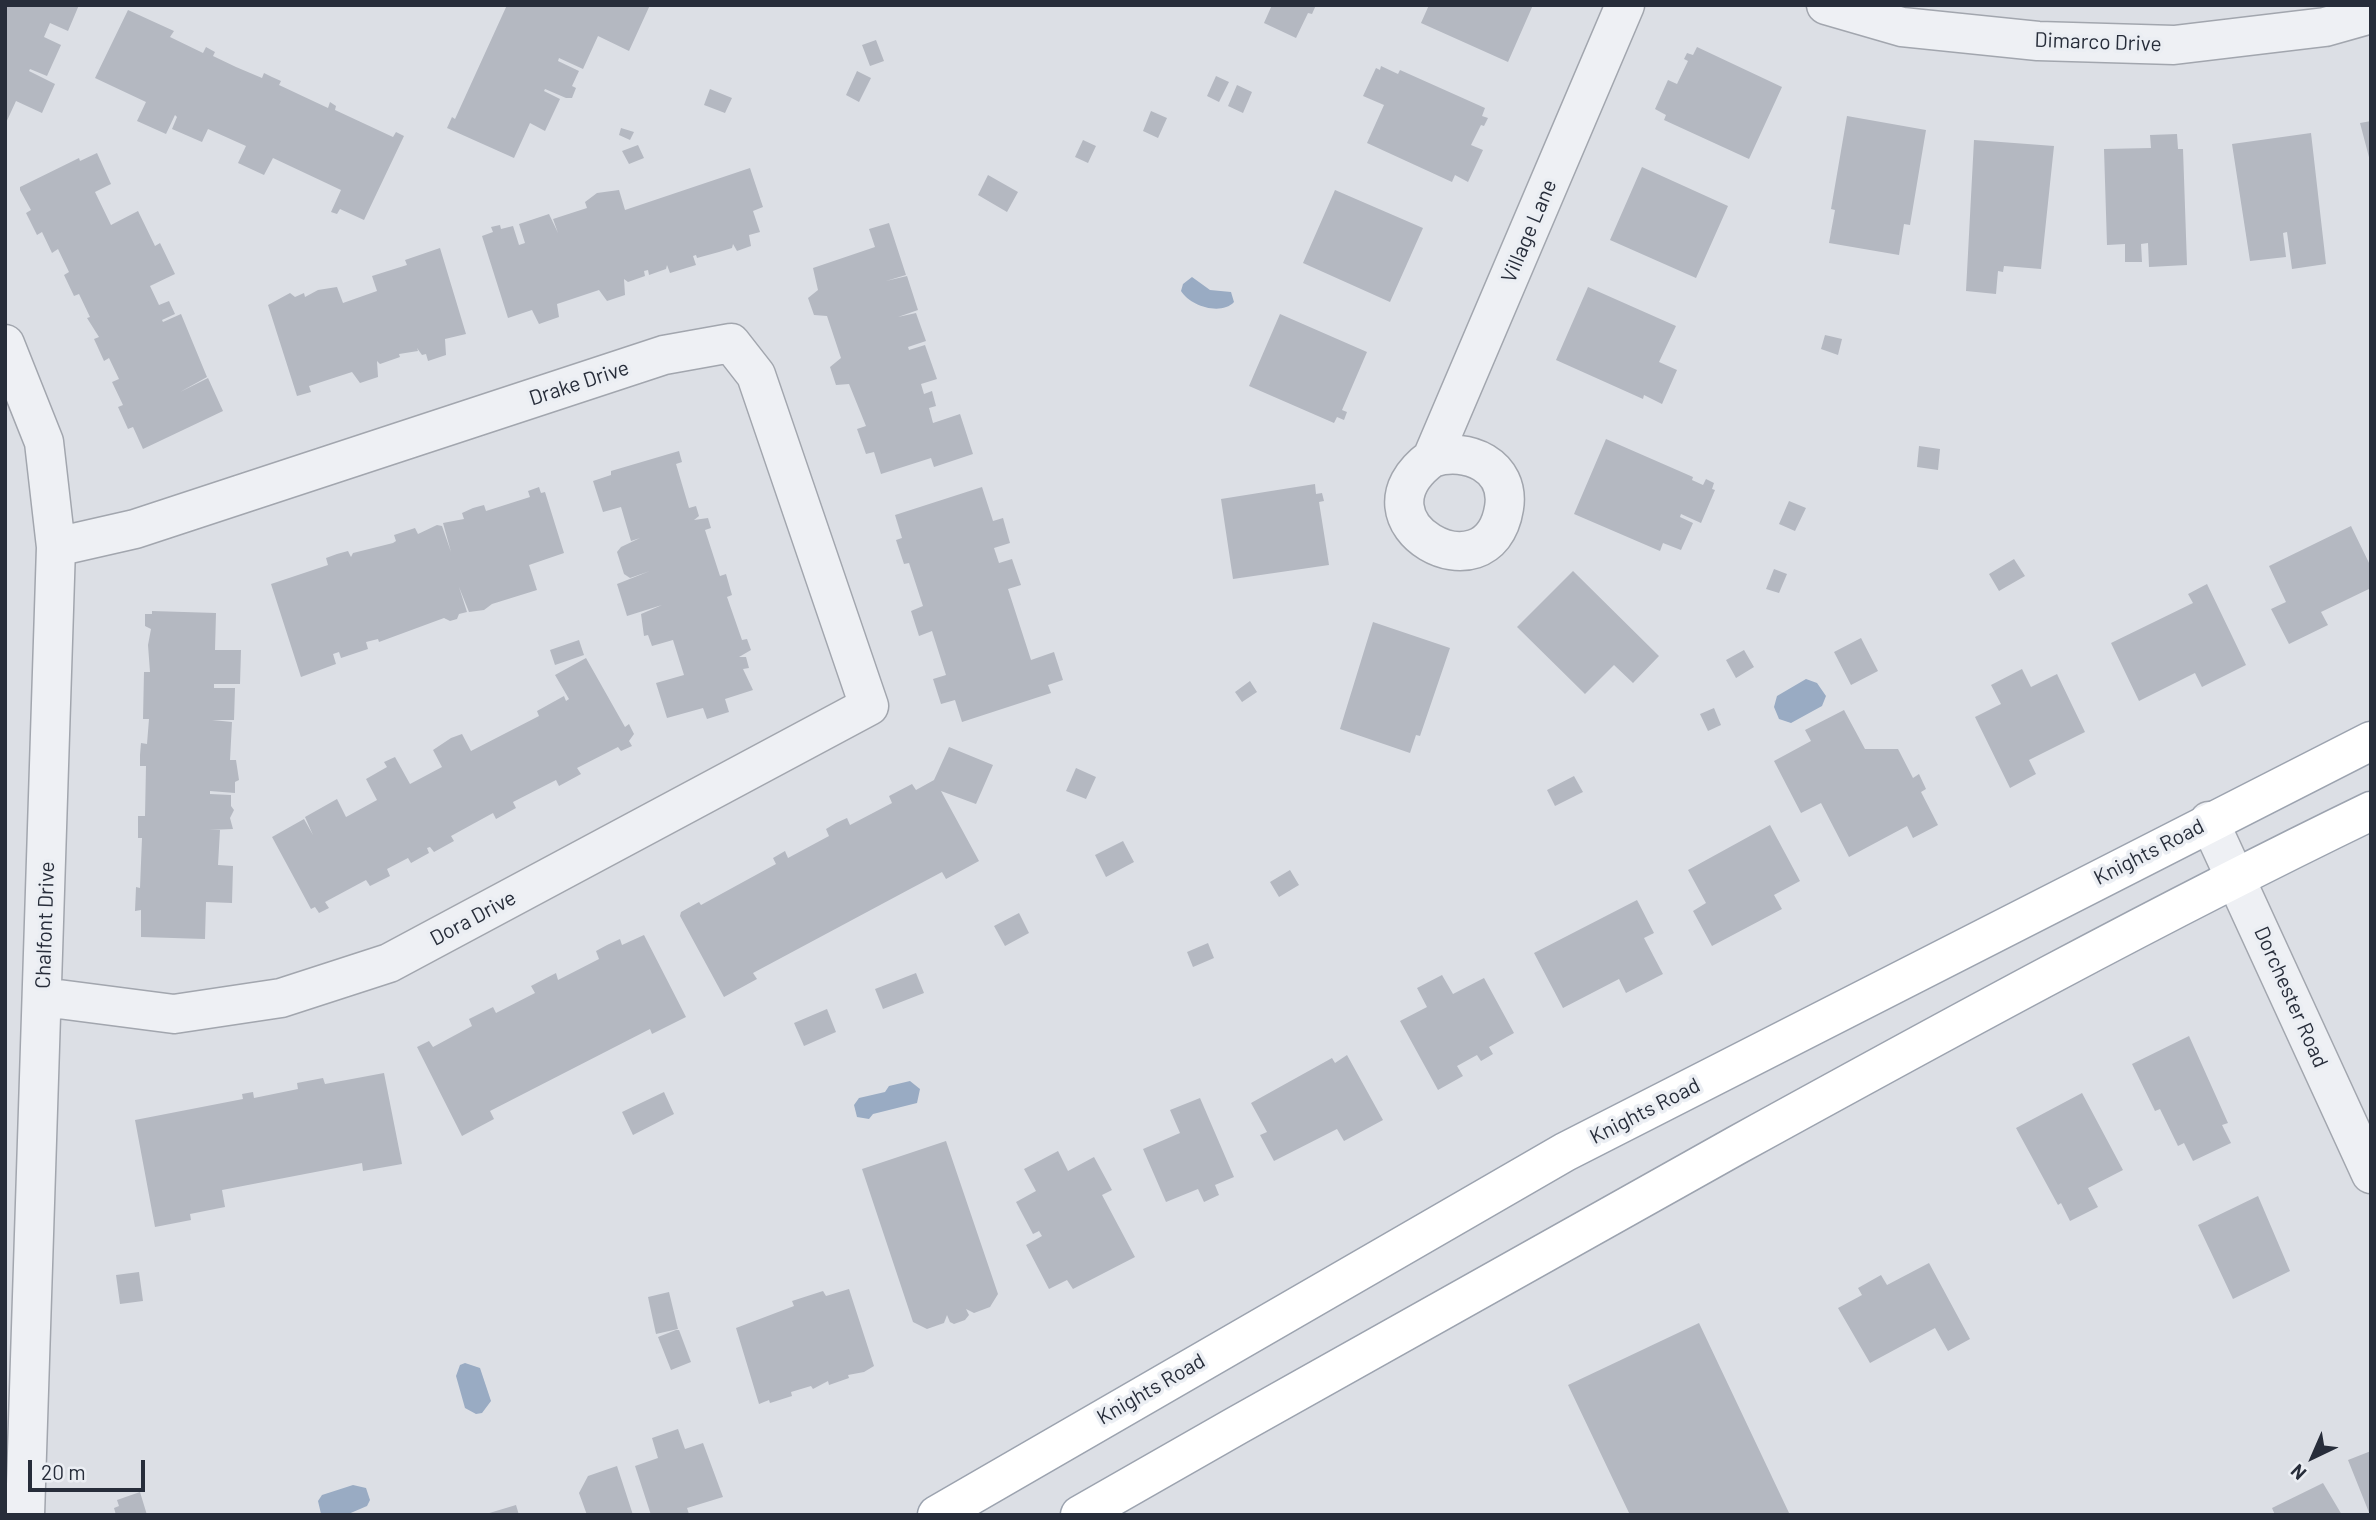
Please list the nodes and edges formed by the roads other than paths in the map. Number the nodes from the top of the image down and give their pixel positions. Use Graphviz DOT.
graph roads {
  1 [pos="1625,5"];
  2 [pos="1826,5"];
  3 [pos="2371,14"];
  4 [pos="5,344"];
  5 [pos="1432,457"];
  6 [pos="56,547"];
  7 [pos="869,706"];
  8 [pos="2371,741"];
  9 [pos="2371,811"];
  10 [pos="2209,821"];
  11 [pos="2236,876"];
  12 [pos="43,996"];
  13 [pos="2371,1174"];
  14 [pos="25,1515"];
  15 [pos="937,1515"];
  16 [pos="1080,1515"];
  1 -- 5 [label="street, Village Lane"];
  2 -- 3 [label="street, Dimarco Drive"];
  4 -- 6 [label="street, Chalfont Drive"];
  6 -- 7 [label="street, Drake Drive"];
  6 -- 12 [label="street, Chalfont Drive"];
  7 -- 12 [label="street, Dora Drive"];
  8 -- 10 [label="main road, Knights Road"];
  9 -- 11 [label="main road"];
  10 -- 11 [label="street, Dorchester Road"];
  10 -- 15 [label="main road, Knights Road"];
  11 -- 13 [label="street, Dorchester Road"];
  11 -- 16 [label="main road"];
  12 -- 14 [label="street, Chalfont Drive"];
}
